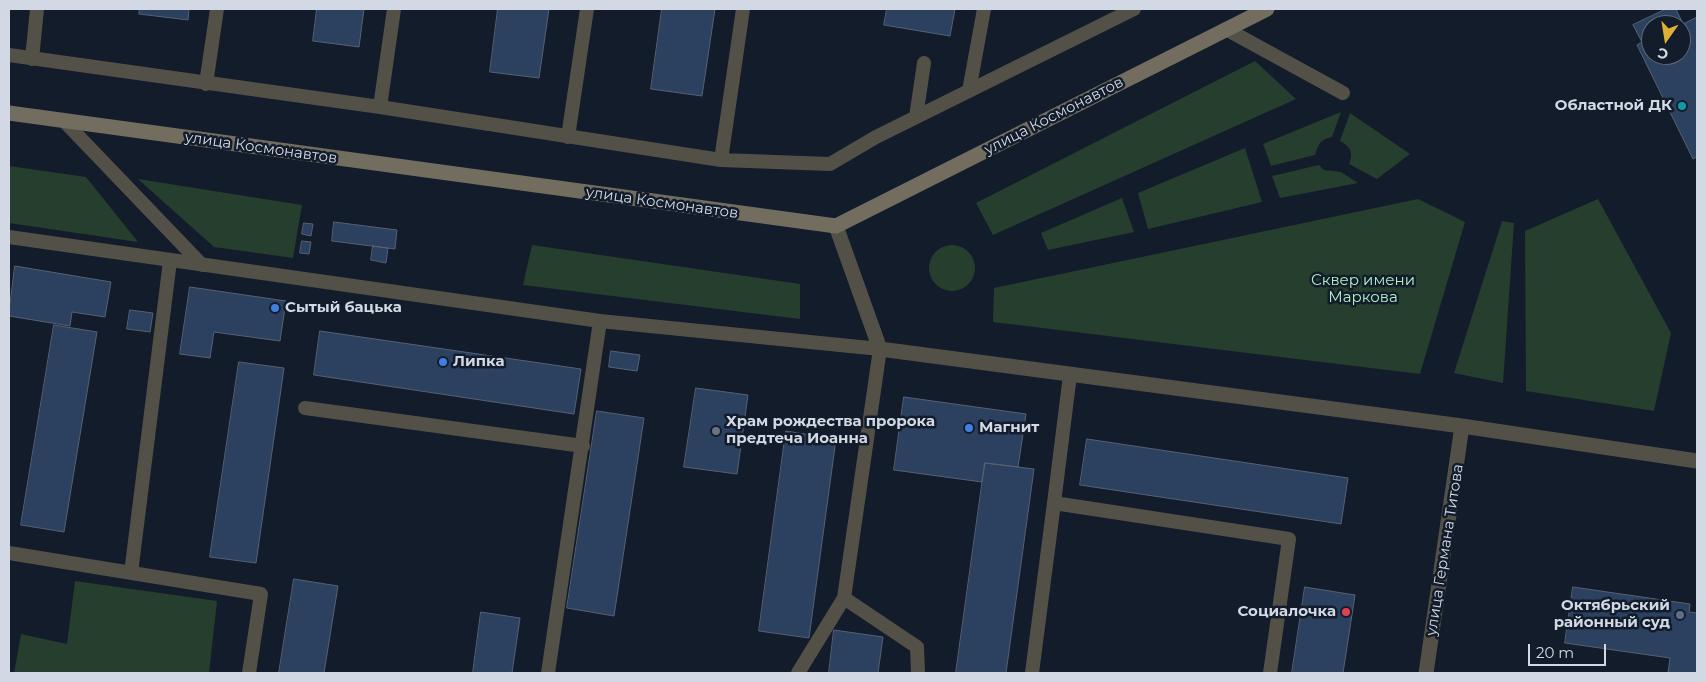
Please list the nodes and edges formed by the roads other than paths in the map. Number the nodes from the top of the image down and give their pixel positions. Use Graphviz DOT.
graph roads {
  1 [pos="37,9"];
  2 [pos="216,9"];
  3 [pos="394,9"];
  4 [pos="587,9"];
  5 [pos="743,9"];
  6 [pos="984,9"];
  7 [pos="1134,9"];
  8 [pos="1267,9"];
  9 [pos="1226,30"];
  10 [pos="9,56"];
  11 [pos="32,59"];
  12 [pos="924,63"];
  13 [pos="206,84"];
  14 [pos="969,91"];
  15 [pos="1343,93"];
  16 [pos="380,107"];
  17 [pos="9,113"];
  18 [pos="916,117"];
  19 [pos="63,120"];
  20 [pos="568,137"];
  21 [pos="721,160"];
  22 [pos="836,226"];
  23 [pos="9,237"];
  24 [pos="170,261"];
  25 [pos="202,265"];
  26 [pos="600,321"];
  27 [pos="880,349"];
  28 [pos="1070,375"];
  29 [pos="305,408"];
  30 [pos="1462,426"];
  31 [pos="584,446"];
  32 [pos="1697,461"];
  33 [pos="1054,503"];
  34 [pos="9,553"];
  35 [pos="131,573"];
  36 [pos="844,598"];
  37 [pos="249,673"];
  38 [pos="548,673"];
  39 [pos="798,673"];
  40 [pos="918,673"];
  41 [pos="1032,673"];
  42 [pos="1270,673"];
  43 [pos="1426,673"];
  1 -- 11 [label="lane"];
  2 -- 13 [label="lane"];
  3 -- 16 [label="lane"];
  4 -- 20 [label="lane"];
  5 -- 21 [label="lane"];
  6 -- 14 [label="lane"];
  7 -- 14 [label="lane"];
  8 -- 9 [label="main road, улица Космонавтов"];
  9 -- 15 [label="lane"];
  9 -- 22 [label="main road, улица Космонавтов"];
  10 -- 11 [label="lane"];
  11 -- 13 [label="lane"];
  12 -- 18 [label="lane"];
  13 -- 16 [label="lane"];
  14 -- 18 [label="lane"];
  16 -- 20 [label="lane"];
  17 -- 19 [label="main road, улица Космонавтов"];
  18 -- 21 [label="lane"];
  19 -- 22 [label="main road, улица Космонавтов"];
  19 -- 25 [label="lane"];
  20 -- 21 [label="lane"];
  22 -- 27 [label="street"];
  23 -- 24 [label="lane"];
  24 -- 25 [label="lane"];
  24 -- 35 [label="lane"];
  25 -- 26 [label="lane"];
  26 -- 27 [label="lane"];
  26 -- 31 [label="lane"];
  27 -- 28 [label="street"];
  27 -- 36 [label="lane"];
  28 -- 30 [label="street"];
  28 -- 33 [label="lane"];
  29 -- 31 [label="lane"];
  30 -- 32 [label="street"];
  30 -- 43 [label="street, улица Германа Титова"];
  31 -- 38 [label="lane"];
  33 -- 41 [label="lane"];
  33 -- 42 [label="lane"];
  34 -- 35 [label="lane"];
  35 -- 37 [label="lane"];
  36 -- 39 [label="lane"];
  36 -- 40 [label="lane"];
}
